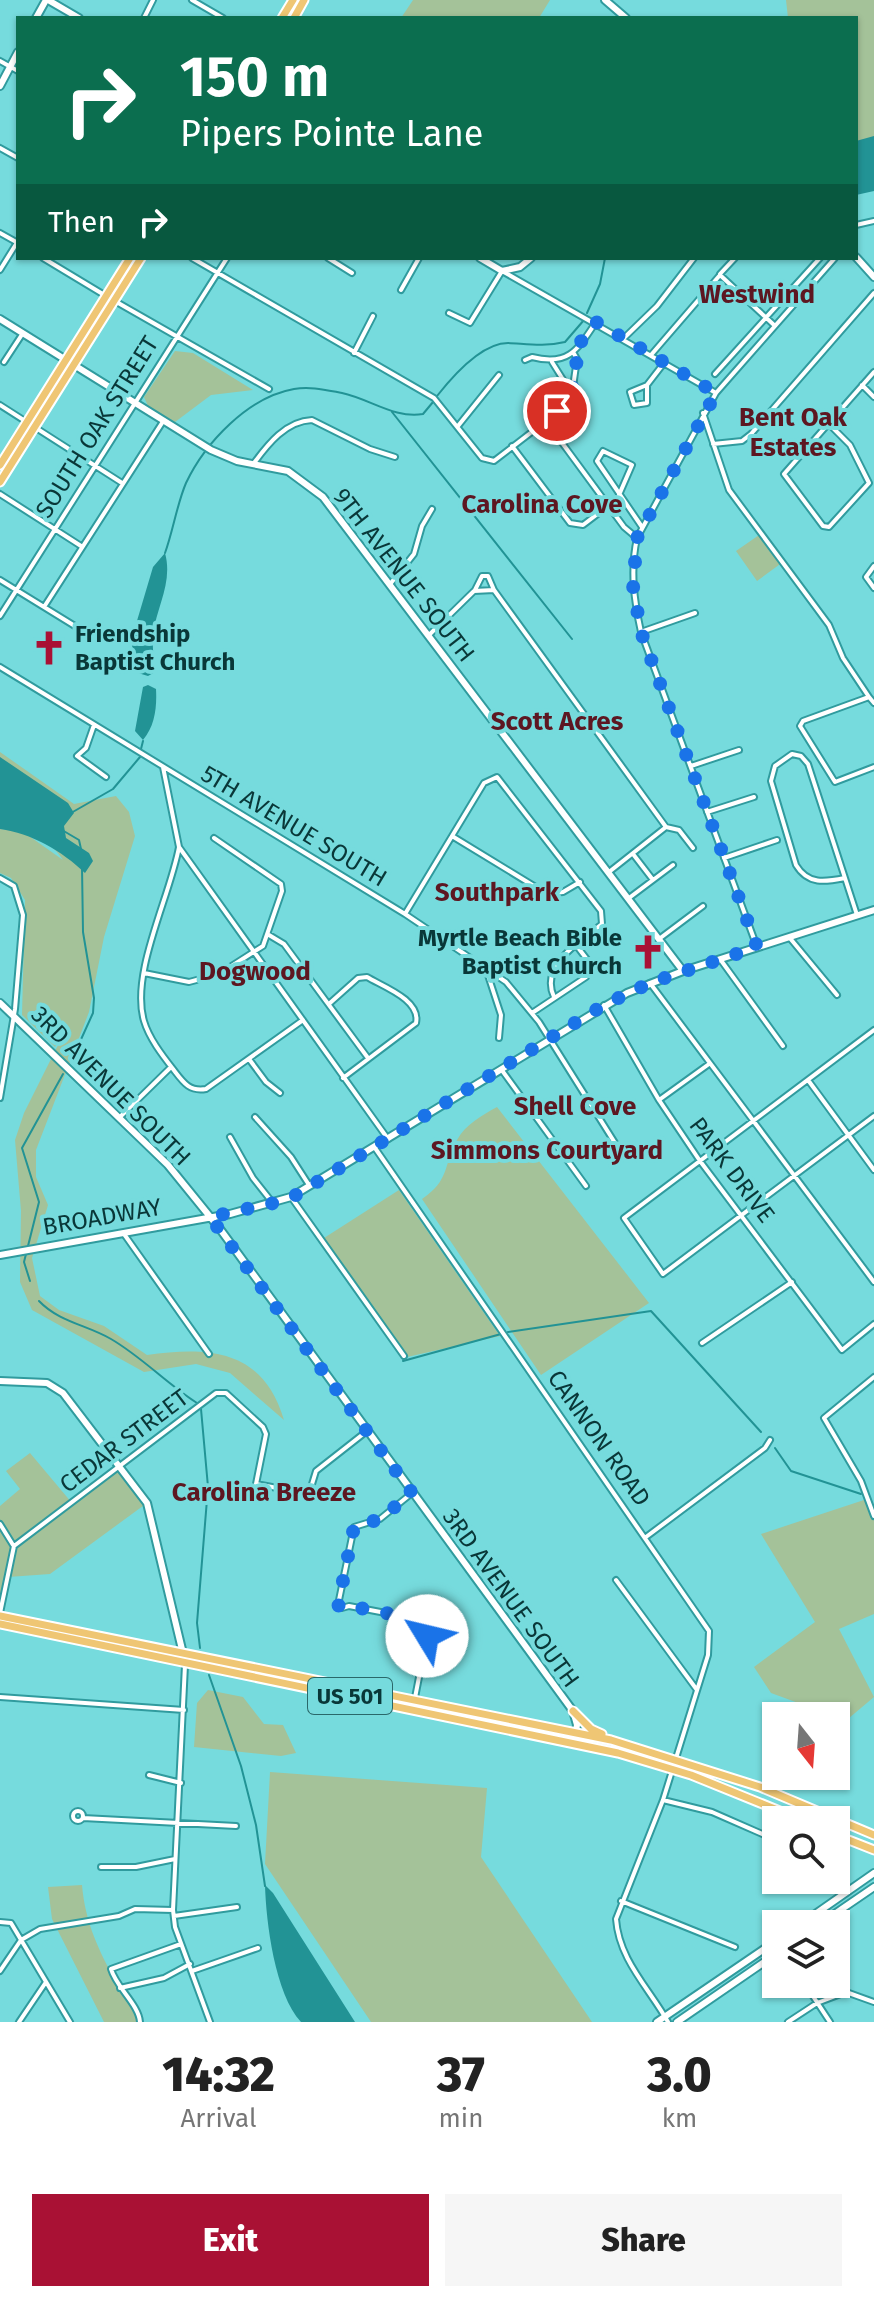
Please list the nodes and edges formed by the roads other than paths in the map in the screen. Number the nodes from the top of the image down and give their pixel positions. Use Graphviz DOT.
graph roads {
  1 [pos="47,0"];
  2 [pos="192,0"];
  3 [pos="605,0"];
  4 [pos="75,16"];
  5 [pos="220,16"];
  6 [pos="624,16"];
  7 [pos="16,56"];
  8 [pos="0,61"];
  9 [pos="10,66"];
  10 [pos="16,70"];
  11 [pos="0,86"];
  12 [pos="16,245"];
  13 [pos="858,259"];
  14 [pos="46,260"];
  15 [pos="129,260"];
  16 [pos="140,260"];
  17 [pos="195,260"];
  18 [pos="226,260"];
  19 [pos="331,260"];
  20 [pos="418,260"];
  21 [pos="483,260"];
  22 [pos="529,260"];
  23 [pos="692,260"];
  24 [pos="733,260"];
  25 [pos="818,260"];
  26 [pos="833,260"];
  27 [pos="0,270"];
  28 [pos="502,271"];
  29 [pos="218,273"];
  30 [pos="352,273"];
  31 [pos="720,275"];
  32 [pos="874,277"];
  33 [pos="401,290"];
  34 [pos="874,293"];
  35 [pos="106,295"];
  36 [pos="115,301"];
  37 [pos="449,313"];
  38 [pos="373,316"];
  39 [pos="766,318"];
  40 [pos="0,319"];
  41 [pos="596,322"];
  42 [pos="774,325"];
  43 [pos="23,333"];
  44 [pos="175,336"];
  45 [pos="624,338"];
  46 [pos="573,352"];
  47 [pos="353,354"];
  48 [pos="651,355"];
  49 [pos="65,360"];
  50 [pos="525,360"];
  51 [pos="4,362"];
  52 [pos="552,362"];
  53 [pos="664,363"];
  54 [pos="74,365"];
  55 [pos="874,372"];
  56 [pos="715,374"];
  57 [pos="499,375"];
  58 [pos="647,385"];
  59 [pos="862,385"];
  60 [pos="269,389"];
  61 [pos="716,393"];
  62 [pos="572,394"];
  63 [pos="874,397"];
  64 [pos="133,403"];
  65 [pos="0,405"];
  66 [pos="557,411"];
  67 [pos="703,413"];
  68 [pos="28,421"];
  69 [pos="162,423"];
  70 [pos="829,424"];
  71 [pos="36,426"];
  72 [pos="457,427"];
  73 [pos="713,444"];
  74 [pos="512,446"];
  75 [pos="395,457"];
  76 [pos="254,463"];
  77 [pos="0,465"];
  78 [pos="94,465"];
  79 [pos="0,482"];
  80 [pos="122,483"];
  81 [pos="0,494"];
  82 [pos="619,495"];
  83 [pos="609,506"];
  84 [pos="432,509"];
  85 [pos="642,527"];
  86 [pos="53,529"];
  87 [pos="637,538"];
  88 [pos="81,546"];
  89 [pos="874,566"];
  90 [pos="0,580"];
  91 [pos="391,583"];
  92 [pos="874,588"];
  93 [pos="16,590"];
  94 [pos="494,590"];
  95 [pos="474,591"];
  96 [pos="44,607"];
  97 [pos="695,613"];
  98 [pos="0,616"];
  99 [pos="641,632"];
  100 [pos="429,635"];
  101 [pos="96,639"];
  102 [pos="0,667"];
  103 [pos="869,697"];
  104 [pos="874,703"];
  105 [pos="94,725"];
  106 [pos="739,750"];
  107 [pos="691,766"];
  108 [pos="163,767"];
  109 [pos="874,767"];
  110 [pos="106,777"];
  111 [pos="754,797"];
  112 [pos="707,812"];
  113 [pos="666,827"];
  114 [pos="452,836"];
  115 [pos="214,838"];
  116 [pos="777,840"];
  117 [pos="179,847"];
  118 [pos="693,848"];
  119 [pos="633,854"];
  120 [pos="724,858"];
  121 [pos="673,865"];
  122 [pos="609,872"];
  123 [pos="0,878"];
  124 [pos="845,878"];
  125 [pos="653,880"];
  126 [pos="580,882"];
  127 [pos="629,898"];
  128 [pos="703,906"];
  129 [pos="874,910"];
  130 [pos="405,914"];
  131 [pos="857,915"];
  132 [pos="269,935"];
  133 [pos="789,937"];
  134 [pos="659,939"];
  135 [pos="576,945"];
  136 [pos="757,947"];
  137 [pos="255,952"];
  138 [pos="720,959"];
  139 [pos="485,966"];
  140 [pos="683,971"];
  141 [pos="144,973"];
  142 [pos="650,983"];
  143 [pos="837,995"];
  144 [pos="554,997"];
  145 [pos="0,1003"];
  146 [pos="330,1003"];
  147 [pos="604,1005"];
  148 [pos="532,1013"];
  149 [pos="14,1016"];
  150 [pos="303,1020"];
  151 [pos="874,1030"];
  152 [pos="499,1038"];
  153 [pos="550,1039"];
  154 [pos="783,1046"];
  155 [pos="368,1058"];
  156 [pos="249,1059"];
  157 [pos="709,1064"];
  158 [pos="171,1067"];
  159 [pos="501,1069"];
  160 [pos="343,1078"];
  161 [pos="808,1080"];
  162 [pos="280,1093"];
  163 [pos="0,1098"];
  164 [pos="659,1100"];
  165 [pos="874,1116"];
  166 [pos="120,1117"];
  167 [pos="255,1117"];
  168 [pos="753,1122"];
  169 [pos="848,1136"];
  170 [pos="230,1137"];
  171 [pos="389,1140"];
  172 [pos="615,1143"];
  173 [pos="375,1148"];
  174 [pos="700,1161"];
  175 [pos="874,1170"];
  176 [pos="794,1176"];
  177 [pos="586,1186"];
  178 [pos="310,1187"];
  179 [pos="291,1197"];
  180 [pos="274,1203"];
  181 [pos="743,1214"];
  182 [pos="210,1217"];
  183 [pos="122,1232"];
  184 [pos="0,1255"];
  185 [pos="792,1282"];
  186 [pos="874,1282"];
  187 [pos="874,1324"];
  188 [pos="702,1343"];
  189 [pos="209,1354"];
  190 [pos="404,1356"];
  191 [pos="874,1377"];
  192 [pos="0,1381"];
  193 [pos="367,1431"];
  194 [pos="770,1440"];
  195 [pos="118,1467"];
  196 [pos="412,1493"];
  197 [pos="874,1516"];
  198 [pos="0,1524"];
  199 [pos="646,1537"];
  200 [pos="14,1546"];
  201 [pos="616,1580"];
  202 [pos="0,1615"];
  203 [pos="0,1624"];
  204 [pos="184,1658"];
  205 [pos="697,1690"];
  206 [pos="0,1697"];
  207 [pos="413,1704"];
  208 [pos="184,1710"];
  209 [pos="573,1711"];
  210 [pos="576,1732"];
  211 [pos="611,1740"];
  212 [pos="574,1743"];
  213 [pos="676,1759"];
  214 [pos="673,1770"];
  215 [pos="149,1775"];
  216 [pos="181,1783"];
  217 [pos="663,1800"];
  218 [pos="766,1806"];
  219 [pos="83,1818"];
  220 [pos="179,1823"];
  221 [pos="236,1826"];
  222 [pos="762,1834"];
  223 [pos="874,1835"];
  224 [pos="850,1841"];
  225 [pos="874,1850"];
  226 [pos="175,1859"];
  227 [pos="101,1867"];
  228 [pos="874,1873"];
  229 [pos="874,1887"];
  230 [pos="621,1901"];
  231 [pos="237,1907"];
  232 [pos="821,1910"];
  233 [pos="840,1910"];
  234 [pos="174,1913"];
  235 [pos="2,1921"];
  236 [pos="21,1940"];
  237 [pos="181,1944"];
  238 [pos="735,1947"];
  239 [pos="258,1948"];
  240 [pos="762,1951"];
  241 [pos="190,1964"];
  242 [pos="762,1964"];
  243 [pos="0,1971"];
  244 [pos="192,1971"];
  245 [pos="46,1982"];
  246 [pos="119,1988"];
  247 [pos="814,1998"];
  248 [pos="874,2002"];
  249 [pos="817,2003"];
  250 [pos="667,2019"];
  251 [pos="19,2022"];
  252 [pos="70,2022"];
  253 [pos="140,2022"];
  254 [pos="210,2022"];
  255 [pos="657,2022"];
  256 [pos="677,2022"];
  257 [pos="788,2022"];
  258 [pos="830,2022"];
  1 -- 4 [label="main road"];
  2 -- 5 [label="street"];
  3 -- 6 [label="main road"];
  7 -- 9 [label="main road"];
  8 -- 9 [label="street"];
  9 -- 10 [label="street"];
  9 -- 11 [label="main road"];
  12 -- 27 [label="street"];
  13 -- 32 [label="main road"];
  14 -- 35 [label="street"];
  15 -- 35 [label="main road"];
  16 -- 36 [label="main road"];
  17 -- 29 [label="street"];
  18 -- 29 [label="street, SOUTH OAK STREET"];
  19 -- 30 [label="street"];
  20 -- 33 [label="street"];
  21 -- 28 [label="main road"];
  22 -- 28 [label="main road"];
  23 -- 45 [label="street"];
  24 -- 31 [label="street"];
  25 -- 39 [label="street"];
  26 -- 42 [label="street"];
  28 -- 37 [label="street"];
  28 -- 41 [label="street"];
  29 -- 44 [label="street, SOUTH OAK STREET"];
  29 -- 47 [label="street"];
  31 -- 39 [label="street"];
  31 -- 48 [label="street"];
  34 -- 73 [label="street"];
  35 -- 36 [label="street"];
  35 -- 49 [label="main road"];
  36 -- 44 [label="street"];
  36 -- 54 [label="main road"];
  38 -- 47 [label="street"];
  39 -- 42 [label="street"];
  39 -- 56 [label="street"];
  40 -- 43 [label="main road, 9TH AVENUE SOUTH"];
  41 -- 45 [label="street"];
  41 -- 46 [label="street"];
  42 -- 61 [label="street"];
  43 -- 49 [label="main road, 9TH AVENUE SOUTH"];
  43 -- 51 [label="street"];
  44 -- 60 [label="street"];
  44 -- 64 [label="street, SOUTH OAK STREET"];
  45 -- 48 [label="street"];
  46 -- 52 [label="street"];
  46 -- 62 [label="street"];
  47 -- 72 [label="street"];
  48 -- 53 [label="street"];
  49 -- 54 [label="main road, 9TH AVENUE SOUTH"];
  49 -- 68 [label="main road"];
  50 -- 52 [label="street"];
  52 -- 62 [label="street"];
  53 -- 58 [label="street"];
  53 -- 61 [label="street"];
  54 -- 64 [label="main road, 9TH AVENUE SOUTH"];
  54 -- 71 [label="main road"];
  55 -- 59 [label="street"];
  57 -- 72 [label="street"];
  58 -- 58 [label="street"];
  59 -- 63 [label="street"];
  59 -- 70 [label="street"];
  61 -- 67 [label="street"];
  62 -- 66 [label="street"];
  64 -- 69 [label="main road, 9TH AVENUE SOUTH"];
  64 -- 78 [label="street, SOUTH OAK STREET"];
  65 -- 68 [label="street"];
  67 -- 73 [label="street"];
  67 -- 85 [label="street"];
  68 -- 71 [label="street"];
  68 -- 77 [label="main road"];
  69 -- 76 [label="main road, 9TH AVENUE SOUTH"];
  69 -- 80 [label="street"];
  70 -- 70 [label="street"];
  71 -- 78 [label="street"];
  71 -- 79 [label="main road"];
  72 -- 74 [label="street"];
  73 -- 103 [label="street"];
  74 -- 83 [label="street"];
  74 -- 83 [label="street"];
  75 -- 76 [label="street"];
  76 -- 91 [label="main road, 9TH AVENUE SOUTH"];
  78 -- 80 [label="street"];
  78 -- 86 [label="street, SOUTH OAK STREET"];
  80 -- 88 [label="street"];
  81 -- 86 [label="street"];
  82 -- 82 [label="street"];
  82 -- 85 [label="street"];
  83 -- 87 [label="street"];
  84 -- 91 [label="street"];
  85 -- 87 [label="street"];
  86 -- 88 [label="street"];
  86 -- 93 [label="street, SOUTH OAK STREET"];
  87 -- 99 [label="street"];
  88 -- 96 [label="street"];
  89 -- 92 [label="street"];
  90 -- 93 [label="street"];
  91 -- 100 [label="main road, 9TH AVENUE SOUTH"];
  93 -- 96 [label="street"];
  93 -- 98 [label="street, SOUTH OAK STREET"];
  94 -- 95 [label="street"];
  94 -- 95 [label="street"];
  94 -- 113 [label="street"];
  95 -- 100 [label="street"];
  96 -- 101 [label="street"];
  97 -- 99 [label="street"];
  99 -- 107 [label="street"];
  100 -- 122 [label="main road, 9TH AVENUE SOUTH"];
  102 -- 105 [label="street, 5TH AVENUE SOUTH"];
  103 -- 104 [label="street"];
  103 -- 109 [label="street"];
  105 -- 108 [label="street, 5TH AVENUE SOUTH"];
  105 -- 110 [label="street"];
  106 -- 107 [label="street"];
  107 -- 112 [label="street"];
  108 -- 117 [label="street"];
  108 -- 130 [label="street, 5TH AVENUE SOUTH"];
  111 -- 112 [label="street"];
  112 -- 120 [label="street"];
  113 -- 118 [label="street"];
  113 -- 119 [label="street"];
  114 -- 126 [label="street"];
  114 -- 126 [label="street"];
  114 -- 130 [label="street"];
  115 -- 132 [label="street"];
  116 -- 120 [label="street"];
  117 -- 137 [label="street"];
  117 -- 141 [label="street"];
  119 -- 122 [label="street"];
  119 -- 125 [label="street"];
  120 -- 136 [label="street"];
  121 -- 125 [label="street"];
  122 -- 127 [label="main road, 9TH AVENUE SOUTH"];
  123 -- 149 [label="street"];
  124 -- 124 [label="street"];
  124 -- 131 [label="street"];
  125 -- 127 [label="street"];
  126 -- 135 [label="street"];
  127 -- 134 [label="main road, 9TH AVENUE SOUTH"];
  128 -- 134 [label="street"];
  129 -- 131 [label="main road, BROADWAY"];
  130 -- 139 [label="street, 5TH AVENUE SOUTH"];
  131 -- 133 [label="main road, BROADWAY"];
  132 -- 137 [label="street"];
  132 -- 146 [label="street"];
  133 -- 136 [label="main road, BROADWAY"];
  133 -- 143 [label="street"];
  134 -- 140 [label="main road, 9TH AVENUE SOUTH"];
  135 -- 144 [label="street"];
  135 -- 144 [label="street"];
  136 -- 138 [label="main road, BROADWAY"];
  137 -- 141 [label="street"];
  137 -- 150 [label="street"];
  138 -- 140 [label="main road, BROADWAY"];
  138 -- 154 [label="street"];
  139 -- 148 [label="street, 5TH AVENUE SOUTH"];
  139 -- 152 [label="street"];
  140 -- 142 [label="main road, BROADWAY"];
  141 -- 158 [label="street"];
  142 -- 147 [label="main road, BROADWAY"];
  142 -- 157 [label="street"];
  144 -- 148 [label="street"];
  145 -- 149 [label="main road, 3RD AVENUE SOUTH"];
  146 -- 155 [label="street"];
  146 -- 155 [label="street"];
  147 -- 153 [label="main road, BROADWAY"];
  147 -- 164 [label="street, PARK DRIVE"];
  148 -- 153 [label="street, 5TH AVENUE SOUTH"];
  149 -- 163 [label="street"];
  149 -- 166 [label="main road, 3RD AVENUE SOUTH"];
  150 -- 156 [label="street"];
  150 -- 160 [label="street"];
  151 -- 161 [label="street"];
  153 -- 159 [label="main road, BROADWAY"];
  153 -- 172 [label="street, 5TH AVENUE SOUTH"];
  155 -- 160 [label="street"];
  156 -- 158 [label="street"];
  156 -- 162 [label="street"];
  157 -- 164 [label="street"];
  157 -- 168 [label="street"];
  158 -- 166 [label="street"];
  159 -- 171 [label="main road, BROADWAY"];
  159 -- 177 [label="street"];
  160 -- 171 [label="street"];
  161 -- 168 [label="street"];
  161 -- 169 [label="street"];
  164 -- 174 [label="street, PARK DRIVE"];
  165 -- 169 [label="street"];
  166 -- 182 [label="main road, 3RD AVENUE SOUTH"];
  167 -- 178 [label="street"];
  168 -- 174 [label="street"];
  168 -- 176 [label="street"];
  169 -- 175 [label="street"];
  169 -- 176 [label="street"];
  170 -- 180 [label="street"];
  171 -- 173 [label="main road, BROADWAY"];
  173 -- 178 [label="main road, BROADWAY"];
  173 -- 199 [label="street, CANNON ROAD"];
  174 -- 181 [label="street, PARK DRIVE"];
  174 -- 181 [label="street"];
  176 -- 181 [label="street"];
  176 -- 186 [label="street"];
  178 -- 179 [label="main road, BROADWAY"];
  179 -- 180 [label="main road, BROADWAY"];
  179 -- 190 [label="street"];
  180 -- 182 [label="main road, BROADWAY"];
  181 -- 185 [label="street, PARK DRIVE"];
  182 -- 183 [label="main road, BROADWAY"];
  182 -- 193 [label="main road, 3RD AVENUE SOUTH"];
  183 -- 184 [label="main road, BROADWAY"];
  183 -- 189 [label="street"];
  185 -- 187 [label="street, PARK DRIVE"];
  185 -- 188 [label="street"];
  191 -- 197 [label="street"];
  192 -- 195 [label="main road"];
  193 -- 195 [label="street, CEDAR STREET"];
  193 -- 196 [label="main road, 3RD AVENUE SOUTH"];
  194 -- 199 [label="street"];
  195 -- 200 [label="street, CEDAR STREET"];
  195 -- 204 [label="main road"];
  196 -- 207 [label="street"];
  196 -- 209 [label="main road, 3RD AVENUE SOUTH"];
  198 -- 200 [label="street"];
  199 -- 205 [label="street, CANNON ROAD"];
  200 -- 202 [label="street"];
  201 -- 205 [label="street"];
  202 -- 204 [label="main road, US 501"];
  203 -- 204 [label="main road, US 501"];
  204 -- 207 [label="main road, US 501"];
  204 -- 208 [label="street"];
  205 -- 213 [label="street, CANNON ROAD"];
  206 -- 208 [label="street"];
  207 -- 210 [label="main road, US 501"];
  207 -- 212 [label="main road, US 501"];
  208 -- 216 [label="street"];
  209 -- 210 [label="main road, 3RD AVENUE SOUTH"];
  209 -- 211 [label="main road"];
  210 -- 211 [label="main road, US 501"];
  210 -- 212 [label="main road, 3RD AVENUE SOUTH"];
  211 -- 213 [label="main road, US 501"];
  212 -- 214 [label="main road, US 501"];
  213 -- 214 [label="street, CANNON ROAD"];
  213 -- 223 [label="main road, US 501"];
  214 -- 217 [label="street, CANNON ROAD"];
  214 -- 218 [label="main road, US 501"];
  215 -- 216 [label="street"];
  216 -- 220 [label="street"];
  217 -- 222 [label="street"];
  217 -- 230 [label="street, CANNON ROAD"];
  219 -- 220 [label="street"];
  220 -- 221 [label="street"];
  220 -- 226 [label="street"];
  224 -- 225 [label="main road"];
  226 -- 227 [label="street"];
  226 -- 234 [label="street"];
  228 -- 232 [label="main road"];
  229 -- 233 [label="main road"];
  230 -- 238 [label="street"];
  230 -- 250 [label="street, CANNON ROAD"];
  231 -- 234 [label="street"];
  234 -- 236 [label="street"];
  234 -- 237 [label="street"];
  235 -- 236 [label="street"];
  236 -- 243 [label="street"];
  236 -- 245 [label="street"];
  237 -- 241 [label="street"];
  237 -- 246 [label="street"];
  239 -- 244 [label="street"];
  240 -- 250 [label="main road"];
  241 -- 244 [label="street"];
  241 -- 246 [label="street"];
  242 -- 256 [label="main road"];
  244 -- 254 [label="street"];
  245 -- 251 [label="street"];
  245 -- 252 [label="street"];
  246 -- 253 [label="street"];
  247 -- 249 [label="street"];
  248 -- 249 [label="street"];
  249 -- 257 [label="street"];
  249 -- 258 [label="street"];
  250 -- 255 [label="main road"];
}
